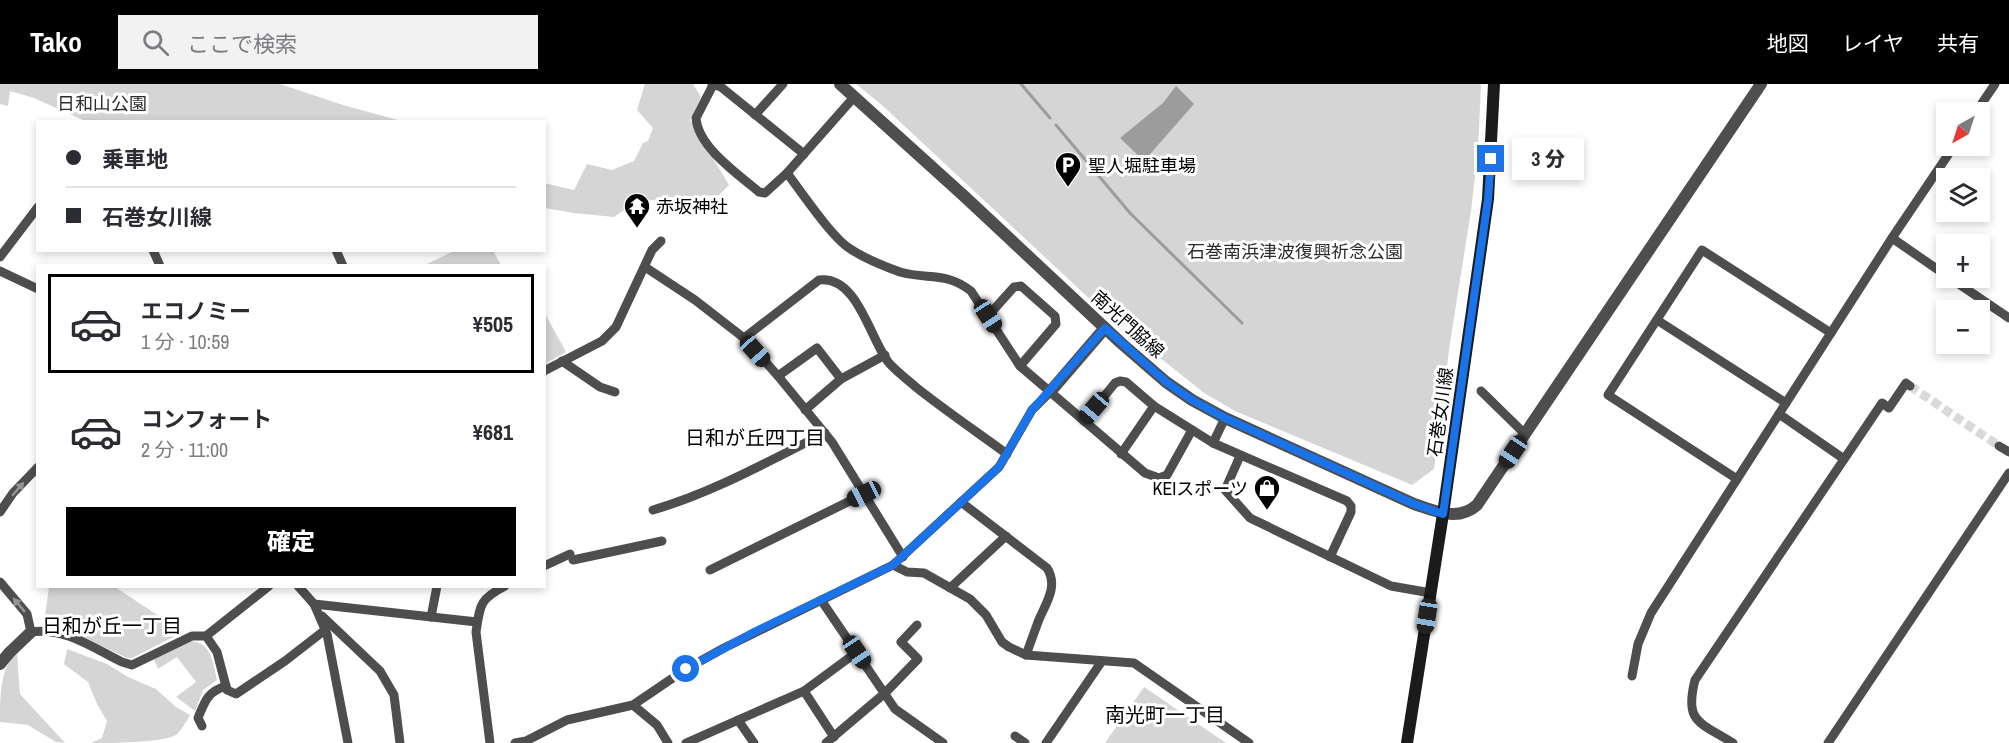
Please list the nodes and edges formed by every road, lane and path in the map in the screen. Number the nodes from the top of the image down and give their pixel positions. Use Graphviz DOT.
graph roads {
  1 [pos="713,84"];
  2 [pos="783,84"];
  3 [pos="840,84"];
  4 [pos="1494,84"];
  5 [pos="1761,84"];
  6 [pos="1995,84"];
  7 [pos="855,96"];
  8 [pos="1983,102"];
  9 [pos="755,115"];
  10 [pos="804,154"];
  11 [pos="1947,156"];
  12 [pos="787,173"];
  13 [pos="36,210"];
  14 [pos="1892,238"];
  15 [pos="661,241"];
  16 [pos="0,257"];
  17 [pos="645,267"];
  18 [pos="1936,269"];
  19 [pos="0,271"];
  20 [pos="36,288"];
  21 [pos="1964,288"];
  22 [pos="988,316"];
  23 [pos="2009,318"];
  24 [pos="1657,320"];
  25 [pos="1105,328"];
  26 [pos="1831,333"];
  27 [pos="744,338"];
  28 [pos="885,356"];
  29 [pos="562,361"];
  30 [pos="1020,366"];
  31 [pos="546,370"];
  32 [pos="778,376"];
  33 [pos="841,379"];
  34 [pos="1910,386"];
  35 [pos="1481,391"];
  36 [pos="615,392"];
  37 [pos="1050,392"];
  38 [pos="1786,403"];
  39 [pos="1154,406"];
  40 [pos="805,410"];
  41 [pos="1779,414"];
  42 [pos="1225,418"];
  43 [pos="1084,421"];
  44 [pos="1192,430"];
  45 [pos="825,433"];
  46 [pos="1525,434"];
  47 [pos="1213,443"];
  48 [pos="1999,446"];
  49 [pos="2009,452"];
  50 [pos="1007,454"];
  51 [pos="1121,454"];
  52 [pos="1240,456"];
  53 [pos="1844,459"];
  54 [pos="36,469"];
  55 [pos="2009,473"];
  56 [pos="1737,479"];
  57 [pos="864,494"];
  58 [pos="961,502"];
  59 [pos="653,510"];
  60 [pos="0,512"];
  61 [pos="1443,514"];
  62 [pos="1006,536"];
  63 [pos="662,541"];
  64 [pos="903,556"];
  65 [pos="1330,557"];
  66 [pos="546,565"];
  67 [pos="893,565"];
  68 [pos="710,570"];
  69 [pos="0,582"];
  70 [pos="266,588"];
  71 [pos="300,588"];
  72 [pos="437,588"];
  73 [pos="501,588"];
  74 [pos="950,588"];
  75 [pos="1431,593"];
  76 [pos="821,600"];
  77 [pos="316,608"];
  78 [pos="431,617"];
  79 [pos="477,622"];
  80 [pos="917,625"];
  81 [pos="325,630"];
  82 [pos="31,632"];
  83 [pos="206,636"];
  84 [pos="857,652"];
  85 [pos="1026,655"];
  86 [pos="1102,661"];
  87 [pos="0,664"];
  88 [pos="1632,676"];
  89 [pos="226,686"];
  90 [pos="804,691"];
  91 [pos="885,693"];
  92 [pos="633,705"];
  93 [pos="738,720"];
  94 [pos="202,726"];
  95 [pos="1014,736"];
  96 [pos="830,740"];
  97 [pos="348,743"];
  98 [pos="400,743"];
  99 [pos="490,743"];
  100 [pos="515,743"];
  101 [pos="668,743"];
  102 [pos="686,743"];
  103 [pos="754,743"];
  104 [pos="944,743"];
  105 [pos="1025,743"];
  106 [pos="1046,743"];
  107 [pos="1249,743"];
  108 [pos="1407,743"];
  109 [pos="1733,743"];
  110 [pos="1827,743"];
  1 -- 9 [label="street"];
  1 -- 12 [label="street"];
  2 -- 9 [label="street"];
  3 -- 7 [label="street, 南光門脇線"];
  4 -- 61 [label="main road, 石巻女川線"];
  5 -- 46 [label="street"];
  6 -- 8 [label="street"];
  7 -- 10 [label="street"];
  7 -- 25 [label="street, 南光門脇線"];
  9 -- 10 [label="street"];
  10 -- 12 [label="street"];
  11 -- 14 [label="street"];
  12 -- 22 [label="street"];
  13 -- 16 [label="street"];
  14 -- 18 [label="street"];
  14 -- 26 [label="street"];
  15 -- 17 [label="street"];
  17 -- 27 [label="street"];
  17 -- 29 [label="street"];
  19 -- 20 [label="street"];
  21 -- 23 [label="street"];
  22 -- 30 [label="street"];
  22 -- 30 [label="street"];
  24 -- 26 [label="street"];
  24 -- 38 [label="street"];
  24 -- 56 [label="street"];
  25 -- 37 [label="street"];
  25 -- 42 [label="street, 南光門脇線"];
  26 -- 38 [label="street"];
  27 -- 28 [label="street"];
  27 -- 32 [label="street"];
  28 -- 33 [label="street"];
  28 -- 50 [label="street"];
  29 -- 31 [label="street"];
  29 -- 36 [label="street"];
  30 -- 37 [label="street"];
  32 -- 33 [label="street"];
  32 -- 40 [label="street"];
  33 -- 40 [label="street"];
  34 -- 53 [label="street"];
  35 -- 46 [label="street"];
  37 -- 43 [label="street"];
  37 -- 50 [label="street"];
  38 -- 41 [label="street"];
  39 -- 43 [label="street"];
  39 -- 44 [label="street"];
  39 -- 51 [label="street"];
  40 -- 45 [label="street"];
  41 -- 53 [label="street"];
  41 -- 56 [label="street"];
  42 -- 47 [label="street"];
  42 -- 61 [label="street, 南光門脇線"];
  43 -- 51 [label="street"];
  44 -- 47 [label="street"];
  44 -- 51 [label="street"];
  45 -- 57 [label="street"];
  45 -- 59 [label="street"];
  46 -- 61 [label="street"];
  47 -- 52 [label="street"];
  48 -- 49 [label="street"];
  50 -- 58 [label="street"];
  52 -- 65 [label="street"];
  52 -- 65 [label="street"];
  53 -- 109 [label="street"];
  60 -- 54 [label="street, one-way"];
  55 -- 110 [label="street"];
  56 -- 88 [label="street"];
  57 -- 64 [label="street"];
  57 -- 68 [label="street"];
  58 -- 62 [label="street"];
  58 -- 64 [label="street"];
  61 -- 75 [label="main road, 石巻女川線"];
  62 -- 74 [label="street"];
  62 -- 85 [label="street"];
  63 -- 66 [label="street"];
  64 -- 67 [label="street"];
  65 -- 75 [label="street"];
  67 -- 74 [label="street"];
  67 -- 76 [label="street"];
  82 -- 69 [label="street, one-way"];
  70 -- 83 [label="street"];
  71 -- 77 [label="street"];
  72 -- 78 [label="street"];
  73 -- 79 [label="street"];
  74 -- 85 [label="street"];
  75 -- 108 [label="main road, 石巻女川線"];
  76 -- 84 [label="street"];
  76 -- 92 [label="street"];
  77 -- 78 [label="street"];
  77 -- 81 [label="street"];
  77 -- 98 [label="street"];
  78 -- 79 [label="street"];
  79 -- 99 [label="street"];
  80 -- 91 [label="street"];
  81 -- 89 [label="street"];
  81 -- 97 [label="street"];
  82 -- 83 [label="street"];
  82 -- 87 [label="street"];
  83 -- 89 [label="street"];
  84 -- 90 [label="street"];
  84 -- 91 [label="street"];
  85 -- 86 [label="street"];
  86 -- 106 [label="street"];
  86 -- 107 [label="street"];
  89 -- 94 [label="street"];
  90 -- 93 [label="street"];
  90 -- 96 [label="street"];
  91 -- 96 [label="street"];
  91 -- 104 [label="street"];
  92 -- 100 [label="street"];
  92 -- 101 [label="street"];
  93 -- 102 [label="street"];
  93 -- 103 [label="street"];
  95 -- 105 [label="street"];
}
